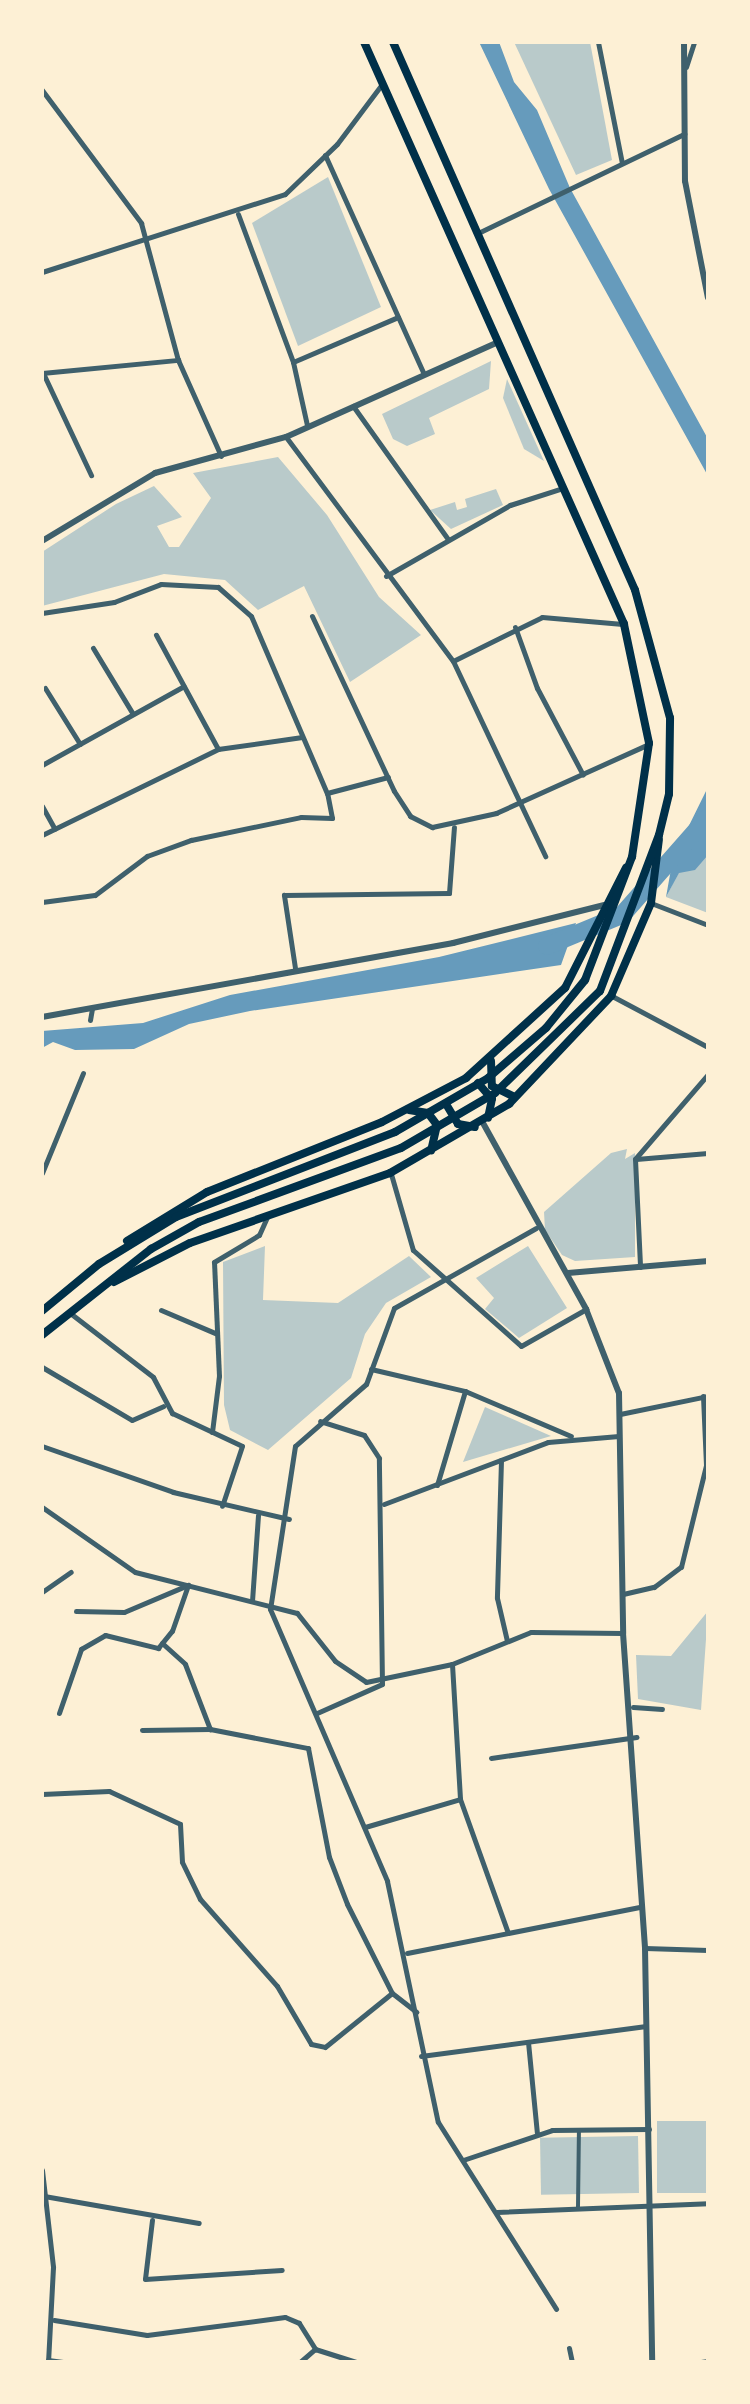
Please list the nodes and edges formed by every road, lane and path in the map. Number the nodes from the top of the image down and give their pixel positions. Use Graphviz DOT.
graph roads {
  1 [pos="364,42"];
  2 [pos="393,42"];
  3 [pos="598,42"];
  4 [pos="684,42"];
  5 [pos="694,42"];
  6 [pos="686,67"];
  7 [pos="382,84"];
  8 [pos="42,90"];
  9 [pos="53,104"];
  10 [pos="42,106"];
  11 [pos="684,134"];
  12 [pos="325,155"];
  13 [pos="622,163"];
  14 [pos="238,214"];
  15 [pos="478,233"];
  16 [pos="145,235"];
  17 [pos="42,272"];
  18 [pos="698,272"];
  19 [pos="708,272"];
  20 [pos="708,298"];
  21 [pos="398,317"];
  22 [pos="498,342"];
  23 [pos="178,360"];
  24 [pos="293,362"];
  25 [pos="42,373"];
  26 [pos="424,374"];
  27 [pos="353,406"];
  28 [pos="307,425"];
  29 [pos="286,437"];
  30 [pos="221,456"];
  31 [pos="91,475"];
  32 [pos="564,488"];
  33 [pos="448,539"];
  34 [pos="42,541"];
  35 [pos="386,576"];
  36 [pos="42,613"];
  37 [pos="312,616"];
  38 [pos="624,624"];
  39 [pos="515,627"];
  40 [pos="156,635"];
  41 [pos="93,648"];
  42 [pos="453,661"];
  43 [pos="184,686"];
  44 [pos="45,688"];
  45 [pos="133,714"];
  46 [pos="302,737"];
  47 [pos="649,743"];
  48 [pos="80,744"];
  49 [pos="218,749"];
  50 [pos="42,765"];
  51 [pos="583,775"];
  52 [pos="388,777"];
  53 [pos="327,793"];
  54 [pos="520,804"];
  55 [pos="42,806"];
  56 [pos="454,827"];
  57 [pos="55,829"];
  58 [pos="42,835"];
  59 [pos="656,855"];
  60 [pos="545,856"];
  61 [pos="632,857"];
  62 [pos="652,899"];
  63 [pos="42,902"];
  64 [pos="604,905"];
  65 [pos="708,925"];
  66 [pos="295,968"];
  67 [pos="611,996"];
  68 [pos="92,1009"];
  69 [pos="42,1017"];
  70 [pos="90,1020"];
  71 [pos="708,1047"];
  72 [pos="493,1057"];
  73 [pos="83,1073"];
  74 [pos="708,1074"];
  75 [pos="456,1085"];
  76 [pos="520,1095"];
  77 [pos="407,1111"];
  78 [pos="482,1123"];
  79 [pos="708,1153"];
  80 [pos="428,1154"];
  81 [pos="635,1159"];
  82 [pos="42,1173"];
  83 [pos="390,1173"];
  84 [pos="269,1214"];
  85 [pos="536,1228"];
  86 [pos="708,1261"];
  87 [pos="99,1264"];
  88 [pos="640,1267"];
  89 [pos="568,1273"];
  90 [pos="444,1277"];
  91 [pos="96,1292"];
  92 [pos="586,1309"];
  93 [pos="161,1310"];
  94 [pos="42,1311"];
  95 [pos="69,1313"];
  96 [pos="216,1333"];
  97 [pos="42,1335"];
  98 [pos="42,1367"];
  99 [pos="371,1369"];
  100 [pos="465,1391"];
  101 [pos="706,1396"];
  102 [pos="163,1406"];
  103 [pos="620,1414"];
  104 [pos="319,1421"];
  105 [pos="212,1432"];
  106 [pos="619,1436"];
  107 [pos="574,1437"];
  108 [pos="42,1446"];
  109 [pos="501,1460"];
  110 [pos="437,1485"];
  111 [pos="384,1504"];
  112 [pos="222,1506"];
  113 [pos="42,1507"];
  114 [pos="258,1515"];
  115 [pos="289,1519"];
  116 [pos="71,1572"];
  117 [pos="188,1585"];
  118 [pos="42,1592"];
  119 [pos="623,1594"];
  120 [pos="252,1601"];
  121 [pos="270,1609"];
  122 [pos="76,1611"];
  123 [pos="623,1633"];
  124 [pos="507,1641"];
  125 [pos="162,1643"];
  126 [pos="452,1664"];
  127 [pos="382,1684"];
  128 [pos="633,1707"];
  129 [pos="662,1709"];
  130 [pos="59,1713"];
  131 [pos="317,1713"];
  132 [pos="210,1729"];
  133 [pos="142,1730"];
  134 [pos="636,1737"];
  135 [pos="491,1758"];
  136 [pos="42,1794"];
  137 [pos="460,1799"];
  138 [pos="365,1827"];
  139 [pos="640,1907"];
  140 [pos="508,1933"];
  141 [pos="645,1948"];
  142 [pos="708,1950"];
  143 [pos="407,1953"];
  144 [pos="392,1993"];
  145 [pos="416,2012"];
  146 [pos="646,2026"];
  147 [pos="528,2042"];
  148 [pos="421,2056"];
  149 [pos="650,2129"];
  150 [pos="579,2130"];
  151 [pos="537,2133"];
  152 [pos="463,2160"];
  153 [pos="42,2170"];
  154 [pos="44,2196"];
  155 [pos="648,2203"];
  156 [pos="708,2203"];
  157 [pos="578,2207"];
  158 [pos="497,2212"];
  159 [pos="152,2220"];
  160 [pos="199,2223"];
  161 [pos="45,2229"];
  162 [pos="282,2270"];
  163 [pos="556,2309"];
  164 [pos="54,2320"];
  165 [pos="569,2348"];
  166 [pos="315,2349"];
  167 [pos="48,2361"];
  168 [pos="708,2361"];
  169 [pos="63,2362"];
  170 [pos="300,2362"];
  171 [pos="356,2362"];
  172 [pos="572,2362"];
  173 [pos="652,2362"];
  174 [pos="701,2362"];
  1 -- 7 [label="highway"];
  2 -- 15 [label="highway"];
  3 -- 13 [label="street"];
  4 -- 6 [label="street"];
  5 -- 6 [label="street"];
  6 -- 11 [label="street"];
  7 -- 12 [label="street"];
  7 -- 22 [label="highway"];
  8 -- 9 [label="street"];
  9 -- 10 [label="street"];
  9 -- 16 [label="street"];
  11 -- 13 [label="street"];
  11 -- 18 [label="street"];
  12 -- 14 [label="street"];
  12 -- 21 [label="street"];
  13 -- 15 [label="street"];
  14 -- 16 [label="street"];
  14 -- 24 [label="street"];
  15 -- 59 [label="highway"];
  16 -- 17 [label="street"];
  16 -- 23 [label="street"];
  18 -- 19 [label="street"];
  18 -- 20 [label="street"];
  21 -- 24 [label="street"];
  21 -- 26 [label="street"];
  22 -- 26 [label="street"];
  22 -- 32 [label="highway"];
  23 -- 25 [label="street"];
  23 -- 30 [label="street"];
  24 -- 28 [label="street"];
  25 -- 31 [label="street"];
  26 -- 27 [label="street"];
  27 -- 28 [label="street"];
  27 -- 33 [label="street"];
  28 -- 29 [label="street"];
  29 -- 30 [label="street"];
  29 -- 35 [label="street"];
  30 -- 34 [label="street"];
  32 -- 33 [label="street"];
  32 -- 38 [label="highway"];
  33 -- 35 [label="street"];
  35 -- 42 [label="street"];
  36 -- 46 [label="street"];
  37 -- 52 [label="street"];
  38 -- 39 [label="street"];
  38 -- 47 [label="highway"];
  39 -- 42 [label="street"];
  39 -- 51 [label="street"];
  40 -- 43 [label="street"];
  41 -- 45 [label="street"];
  42 -- 54 [label="street"];
  43 -- 45 [label="street"];
  43 -- 49 [label="street"];
  44 -- 48 [label="street"];
  45 -- 48 [label="street"];
  46 -- 49 [label="street"];
  46 -- 53 [label="street"];
  47 -- 51 [label="street"];
  47 -- 61 [label="highway"];
  48 -- 50 [label="street"];
  49 -- 57 [label="street"];
  51 -- 54 [label="street"];
  52 -- 53 [label="street"];
  52 -- 56 [label="street"];
  53 -- 63 [label="street"];
  54 -- 56 [label="street"];
  54 -- 60 [label="street"];
  55 -- 57 [label="street"];
  56 -- 66 [label="street"];
  57 -- 58 [label="street"];
  59 -- 62 [label="highway"];
  59 -- 91 [label="highway"];
  61 -- 64 [label="highway"];
  61 -- 87 [label="highway"];
  62 -- 65 [label="street"];
  62 -- 67 [label="highway"];
  64 -- 66 [label="street"];
  64 -- 72 [label="highway"];
  66 -- 68 [label="street"];
  67 -- 71 [label="street"];
  67 -- 76 [label="highway"];
  68 -- 69 [label="street"];
  68 -- 70 [label="street"];
  72 -- 75 [label="highway"];
  72 -- 76 [label="highway"];
  73 -- 82 [label="street"];
  74 -- 81 [label="street"];
  75 -- 77 [label="highway"];
  75 -- 78 [label="highway"];
  75 -- 78 [label="highway"];
  76 -- 78 [label="highway"];
  77 -- 80 [label="highway"];
  77 -- 87 [label="highway"];
  78 -- 80 [label="highway"];
  78 -- 85 [label="street"];
  79 -- 81 [label="street"];
  80 -- 83 [label="highway"];
  81 -- 88 [label="street"];
  83 -- 84 [label="highway"];
  83 -- 90 [label="street"];
  84 -- 91 [label="highway"];
  84 -- 96 [label="street"];
  85 -- 89 [label="street"];
  85 -- 90 [label="street"];
  86 -- 88 [label="street"];
  87 -- 94 [label="highway"];
  88 -- 89 [label="street"];
  89 -- 92 [label="street"];
  90 -- 92 [label="street"];
  90 -- 99 [label="street"];
  91 -- 95 [label="highway"];
  92 -- 103 [label="street"];
  93 -- 96 [label="street"];
  95 -- 97 [label="highway"];
  95 -- 102 [label="street"];
  96 -- 105 [label="street"];
  98 -- 102 [label="street"];
  99 -- 100 [label="street"];
  99 -- 104 [label="street"];
  100 -- 107 [label="street"];
  100 -- 110 [label="street"];
  101 -- 103 [label="street"];
  101 -- 119 [label="street"];
  102 -- 105 [label="street"];
  103 -- 106 [label="street"];
  104 -- 111 [label="street"];
  104 -- 115 [label="street"];
  105 -- 112 [label="street"];
  106 -- 107 [label="street"];
  106 -- 119 [label="street"];
  107 -- 109 [label="street"];
  108 -- 112 [label="street"];
  109 -- 110 [label="street"];
  109 -- 124 [label="street"];
  110 -- 111 [label="street"];
  111 -- 127 [label="street"];
  112 -- 114 [label="street"];
  113 -- 117 [label="street"];
  114 -- 115 [label="street"];
  114 -- 120 [label="street"];
  115 -- 121 [label="street"];
  116 -- 118 [label="street"];
  117 -- 120 [label="street"];
  117 -- 122 [label="street"];
  117 -- 125 [label="street"];
  119 -- 123 [label="street"];
  120 -- 121 [label="street"];
  121 -- 127 [label="street"];
  121 -- 131 [label="street"];
  123 -- 124 [label="street"];
  123 -- 128 [label="street"];
  124 -- 126 [label="street"];
  125 -- 130 [label="street"];
  125 -- 132 [label="street"];
  126 -- 127 [label="street"];
  126 -- 137 [label="street"];
  127 -- 131 [label="street"];
  128 -- 129 [label="street"];
  128 -- 134 [label="street"];
  131 -- 138 [label="street"];
  132 -- 133 [label="street"];
  132 -- 144 [label="street"];
  134 -- 135 [label="street"];
  134 -- 139 [label="street"];
  136 -- 144 [label="street"];
  137 -- 138 [label="street"];
  137 -- 140 [label="street"];
  138 -- 143 [label="street"];
  139 -- 140 [label="street"];
  139 -- 141 [label="street"];
  140 -- 143 [label="street"];
  141 -- 142 [label="street"];
  141 -- 146 [label="street"];
  143 -- 145 [label="street"];
  144 -- 145 [label="street"];
  145 -- 148 [label="street"];
  146 -- 147 [label="street"];
  146 -- 149 [label="street"];
  147 -- 148 [label="street"];
  147 -- 151 [label="street"];
  148 -- 152 [label="street"];
  149 -- 150 [label="street"];
  149 -- 155 [label="street"];
  150 -- 151 [label="street"];
  150 -- 157 [label="street"];
  151 -- 152 [label="street"];
  152 -- 158 [label="street"];
  153 -- 154 [label="street"];
  154 -- 159 [label="street"];
  154 -- 161 [label="street"];
  155 -- 156 [label="street"];
  155 -- 157 [label="street"];
  155 -- 173 [label="street"];
  157 -- 158 [label="street"];
  158 -- 163 [label="street"];
  159 -- 160 [label="street"];
  159 -- 162 [label="street"];
  161 -- 164 [label="street"];
  164 -- 166 [label="street"];
  164 -- 167 [label="street"];
  165 -- 172 [label="street"];
  166 -- 170 [label="street"];
  166 -- 171 [label="street"];
  167 -- 169 [label="street"];
  168 -- 174 [label="street"];
}
